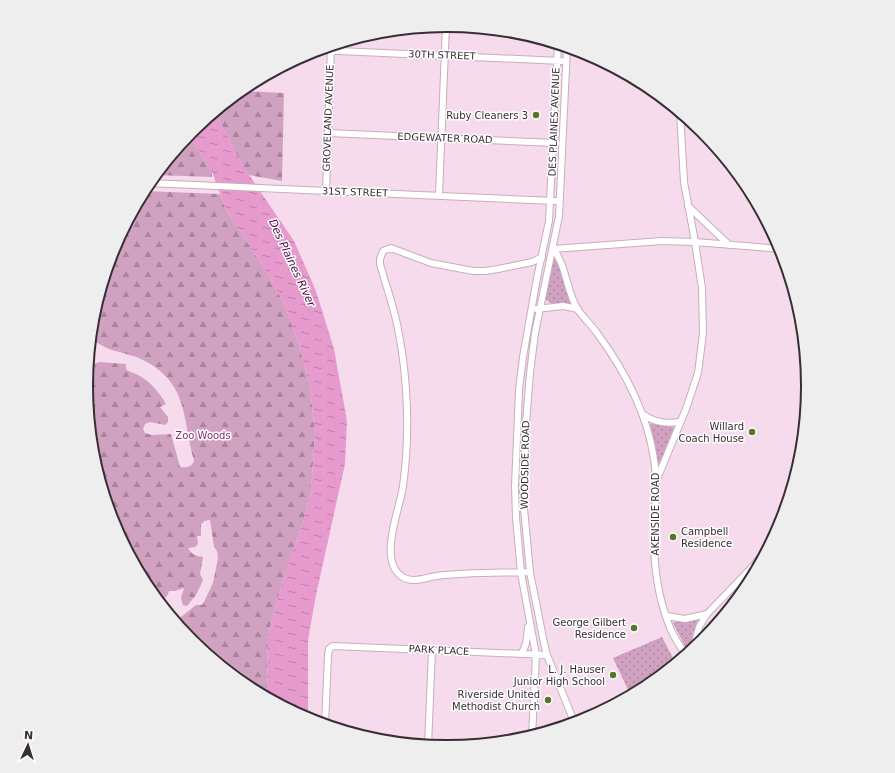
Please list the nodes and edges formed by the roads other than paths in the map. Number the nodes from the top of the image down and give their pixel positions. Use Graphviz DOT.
graph roads {
  1 [pos="446,32"];
  2 [pos="341,49"];
  3 [pos="558,50"];
  4 [pos="331,52"];
  5 [pos="567,53"];
  6 [pos="445,56"];
  7 [pos="557,60"];
  8 [pos="566,61"];
  9 [pos="680,120"];
  10 [pos="328,133"];
  11 [pos="442,138"];
  12 [pos="554,143"];
  13 [pos="563,143"];
  14 [pos="158,183"];
  15 [pos="326,191"];
  16 [pos="439,195"];
  17 [pos="551,201"];
  18 [pos="560,201"];
  19 [pos="688,206"];
  20 [pos="695,242"];
  21 [pos="729,244"];
  22 [pos="774,248"];
  23 [pos="553,249"];
  24 [pos="541,258"];
  25 [pos="540,308"];
  26 [pos="578,309"];
  27 [pos="531,310"];
  28 [pos="644,414"];
  29 [pos="681,420"];
  30 [pos="657,480"];
  31 [pos="755,564"];
  32 [pos="530,572"];
  33 [pos="521,573"];
  34 [pos="706,614"];
  35 [pos="666,616"];
  36 [pos="529,617"];
  37 [pos="695,639"];
  38 [pos="432,650"];
  39 [pos="683,651"];
  40 [pos="520,654"];
  41 [pos="536,655"];
  42 [pos="547,655"];
  43 [pos="572,718"];
  44 [pos="325,719"];
  45 [pos="532,731"];
  46 [pos="428,740"];
  1 -- 6 [label="street"];
  2 -- 6 [label="street, 30TH STREET"];
  3 -- 7 [label="street, DES PLAINES AVENUE"];
  4 -- 10 [label="street, GROVELAND AVENUE"];
  5 -- 8 [label="street, DES PLAINES AVENUE"];
  6 -- 7 [label="street, 30TH STREET"];
  6 -- 11 [label="street"];
  7 -- 8 [label="street, 30TH STREET"];
  7 -- 12 [label="street, DES PLAINES AVENUE"];
  8 -- 13 [label="street, DES PLAINES AVENUE"];
  9 -- 19 [label="street"];
  10 -- 11 [label="street, EDGEWATER ROAD"];
  10 -- 15 [label="street, GROVELAND AVENUE"];
  11 -- 12 [label="street, EDGEWATER ROAD"];
  11 -- 16 [label="street"];
  12 -- 13 [label="street, EDGEWATER ROAD"];
  12 -- 17 [label="street, DES PLAINES AVENUE"];
  13 -- 18 [label="street, DES PLAINES AVENUE"];
  14 -- 15 [label="street, 31ST STREET"];
  15 -- 16 [label="street, 31ST STREET"];
  16 -- 17 [label="street, 31ST STREET"];
  17 -- 18 [label="street, 31ST STREET"];
  17 -- 24 [label="street, WOODSIDE ROAD"];
  18 -- 23 [label="street, WOODSIDE ROAD"];
  19 -- 20 [label="street"];
  19 -- 21 [label="street"];
  20 -- 21 [label="street"];
  20 -- 23 [label="street"];
  20 -- 29 [label="street"];
  21 -- 22 [label="street"];
  23 -- 24 [label="street"];
  23 -- 25 [label="street, WOODSIDE ROAD"];
  23 -- 26 [label="street, AKENSIDE ROAD"];
  24 -- 27 [label="street, WOODSIDE ROAD"];
  24 -- 33 [label="street"];
  25 -- 26 [label="street"];
  25 -- 27 [label="street"];
  25 -- 32 [label="street, WOODSIDE ROAD"];
  26 -- 28 [label="street, AKENSIDE ROAD"];
  27 -- 33 [label="street, WOODSIDE ROAD"];
  28 -- 29 [label="street"];
  28 -- 30 [label="street, AKENSIDE ROAD"];
  29 -- 30 [label="street"];
  30 -- 35 [label="street, AKENSIDE ROAD"];
  31 -- 34 [label="street"];
  32 -- 33 [label="street"];
  32 -- 42 [label="street, WOODSIDE ROAD"];
  33 -- 36 [label="street, WOODSIDE ROAD"];
  34 -- 35 [label="street"];
  34 -- 37 [label="street"];
  35 -- 39 [label="street, AKENSIDE ROAD"];
  36 -- 40 [label="street"];
  36 -- 41 [label="street, WOODSIDE ROAD"];
  38 -- 40 [label="street, PARK PLACE"];
  38 -- 44 [label="street, PARK PLACE"];
  38 -- 46 [label="street"];
  40 -- 41 [label="street, PARK PLACE"];
  41 -- 42 [label="street, PARK PLACE"];
  41 -- 45 [label="street, WOODSIDE ROAD"];
  42 -- 43 [label="street, WOODSIDE ROAD"];
}
